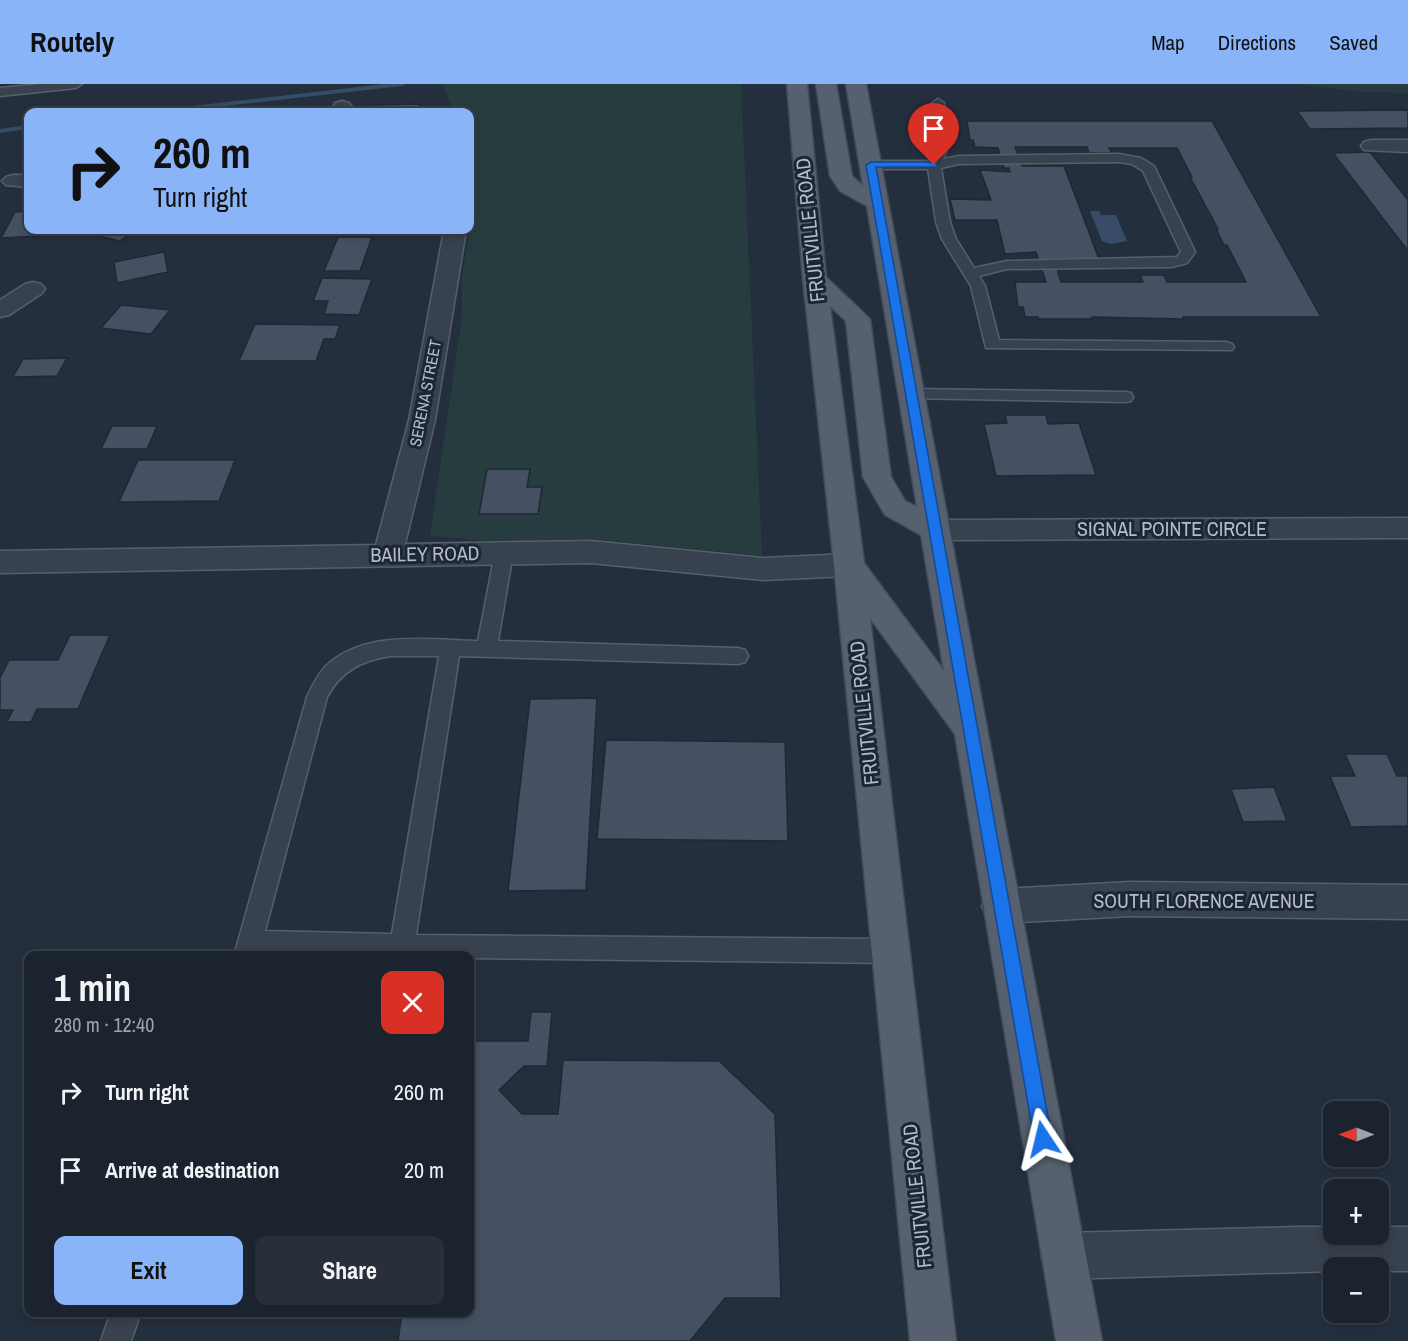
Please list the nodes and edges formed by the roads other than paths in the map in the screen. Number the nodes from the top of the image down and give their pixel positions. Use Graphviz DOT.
graph roads {
  1 [pos="76,84"];
  2 [pos="797,84"];
  3 [pos="826,84"];
  4 [pos="856,84"];
  5 [pos="0,92"];
  6 [pos="938,103"];
  7 [pos="1371,146"];
  8 [pos="1408,146"];
  9 [pos="871,165"];
  10 [pos="934,165"];
  11 [pos="878,204"];
  12 [pos="454,234"];
  13 [pos="970,274"];
  14 [pos="814,279"];
  15 [pos="33,289"];
  16 [pos="0,310"];
  17 [pos="1226,347"];
  18 [pos="912,394"];
  19 [pos="1125,397"];
  20 [pos="1408,528"];
  21 [pos="936,530"];
  22 [pos="504,553"];
  23 [pos="388,555"];
  24 [pos="0,562"];
  25 [pos="849,566"];
  26 [pos="450,648"];
  27 [pos="487,649"];
  28 [pos="738,657"];
  29 [pos="970,730"];
  30 [pos="1408,902"];
  31 [pos="1001,906"];
  32 [pos="402,946"];
  33 [pos="248,949"];
  34 [pos="890,951"];
  35 [pos="1408,1249"];
  36 [pos="1064,1256"];
  37 [pos="124,1317"];
  38 [pos="116,1341"];
  39 [pos="933,1341"];
  40 [pos="1079,1341"];
  1 -- 5 [label="lane"];
  2 -- 14 [label="main road, FRUITVILLE ROAD"];
  3 -- 11 [label="main road"];
  4 -- 9 [label="main road"];
  6 -- 10 [label="lane"];
  7 -- 8 [label="street"];
  9 -- 10 [label="lane"];
  9 -- 11 [label="main road"];
  10 -- 13 [label="lane"];
  10 -- 13 [label="lane"];
  11 -- 18 [label="main road"];
  12 -- 23 [label="street, SERENA STREET"];
  13 -- 17 [label="lane"];
  14 -- 21 [label="main road"];
  14 -- 25 [label="main road, FRUITVILLE ROAD"];
  15 -- 16 [label="street"];
  18 -- 19 [label="lane"];
  18 -- 21 [label="main road"];
  20 -- 21 [label="street, SIGNAL POINTE CIRCLE"];
  21 -- 29 [label="main road"];
  22 -- 23 [label="street, BAILEY ROAD"];
  22 -- 25 [label="street, BAILEY ROAD"];
  22 -- 27 [label="lane"];
  23 -- 24 [label="street, BAILEY ROAD"];
  25 -- 29 [label="main road"];
  25 -- 34 [label="main road, FRUITVILLE ROAD"];
  26 -- 27 [label="lane"];
  26 -- 32 [label="lane"];
  26 -- 33 [label="lane"];
  27 -- 28 [label="lane"];
  29 -- 31 [label="main road"];
  30 -- 31 [label="street, SOUTH FLORENCE AVENUE"];
  31 -- 36 [label="main road"];
  32 -- 33 [label="lane"];
  32 -- 34 [label="lane"];
  34 -- 39 [label="main road, FRUITVILLE ROAD"];
  35 -- 36 [label="street"];
  36 -- 40 [label="main road"];
  37 -- 38 [label="lane"];
}
